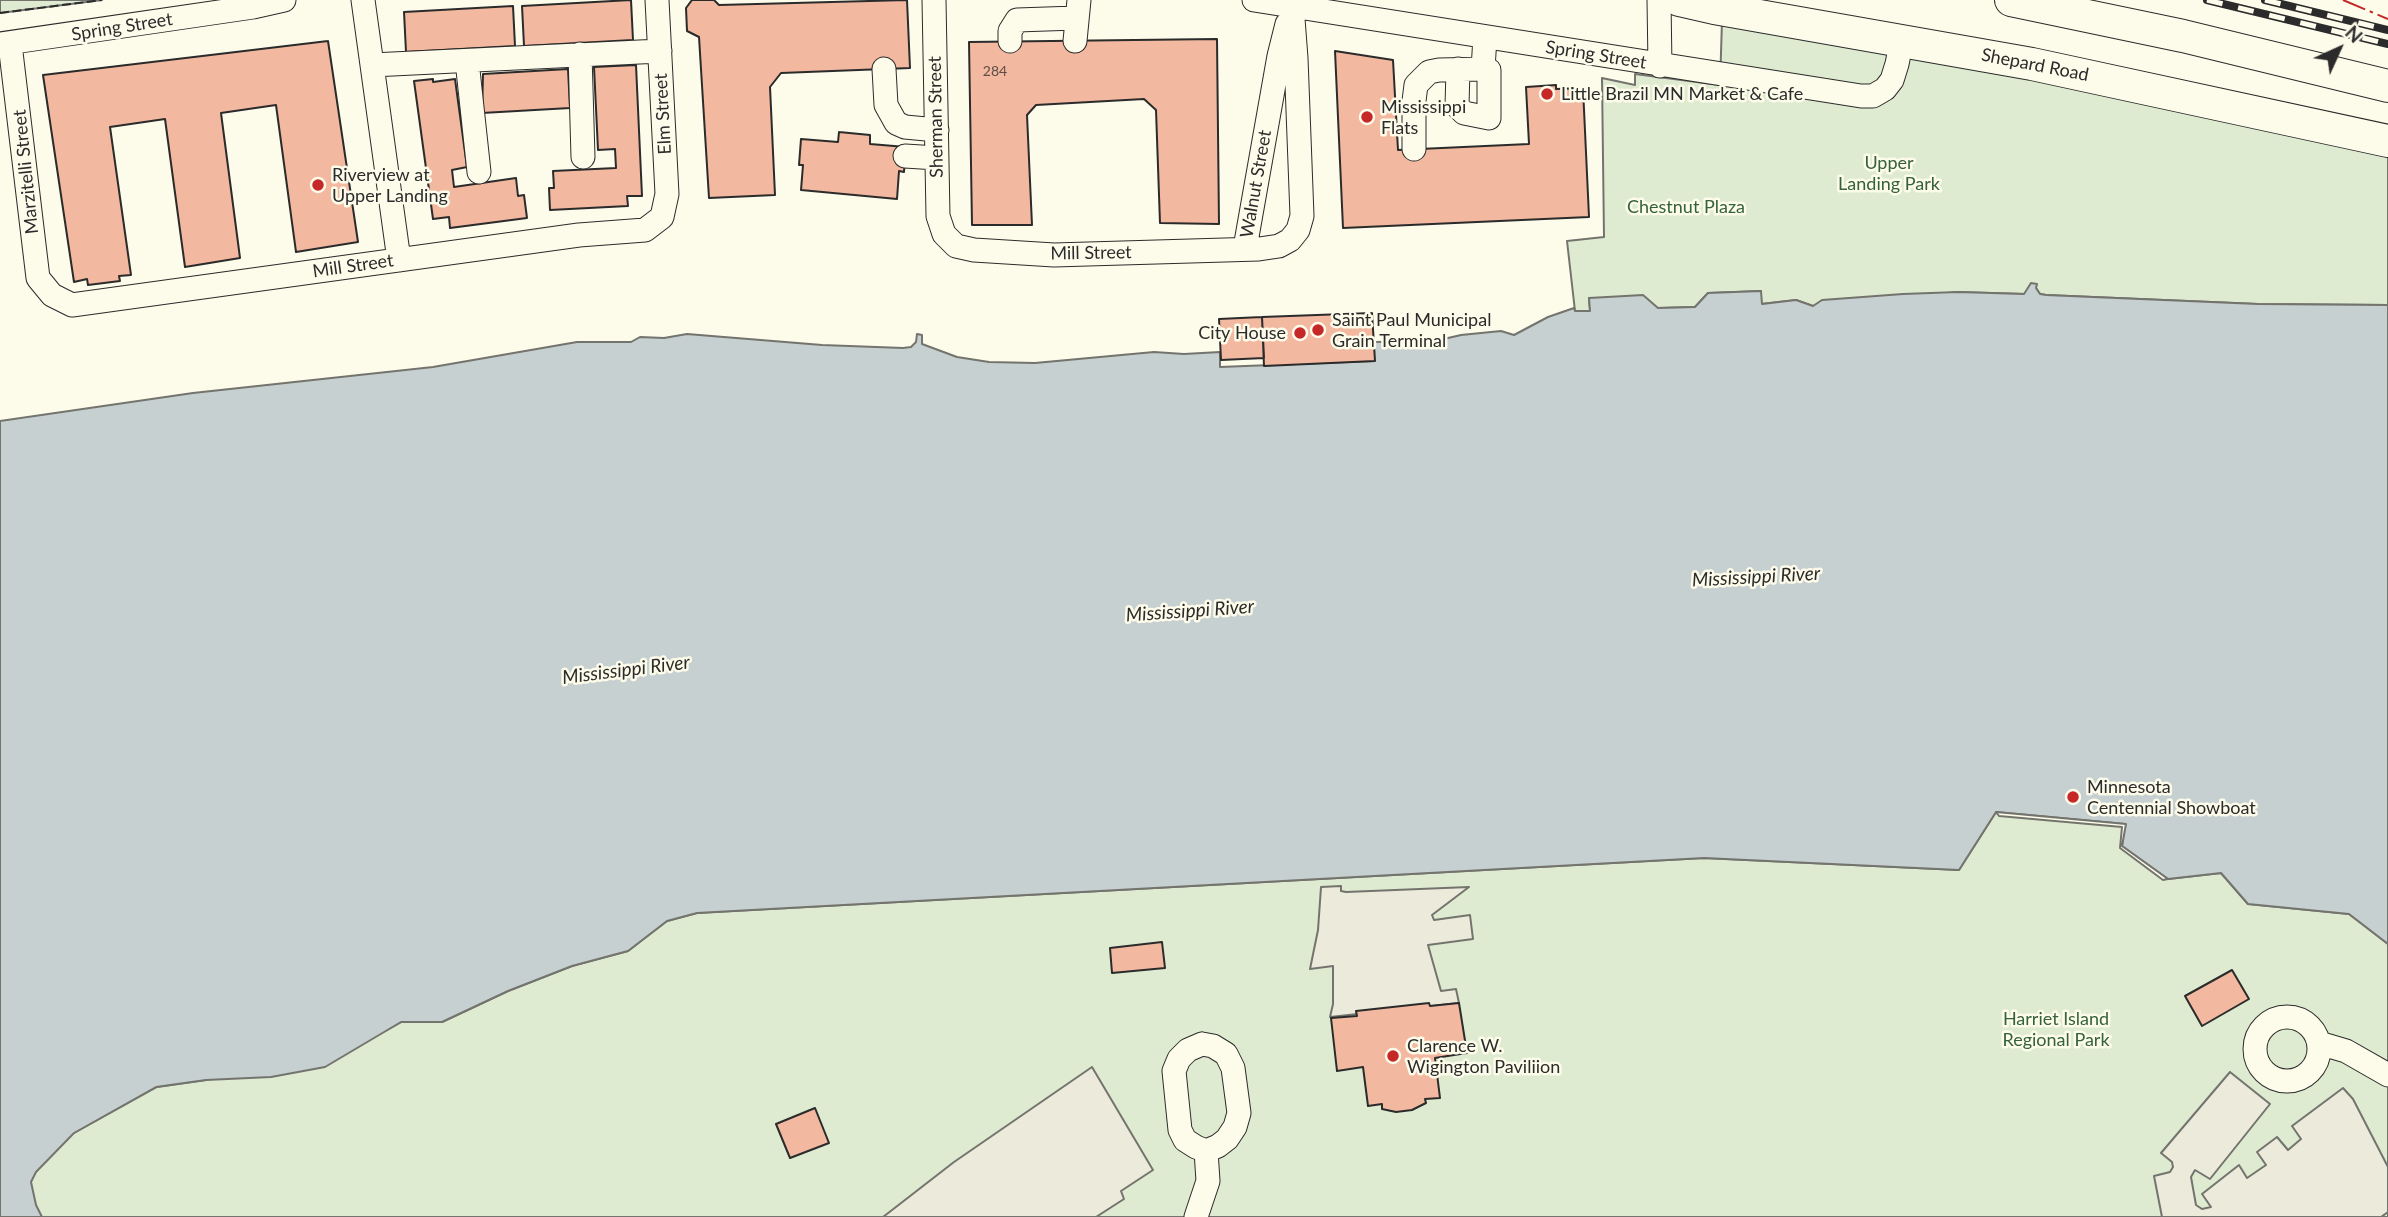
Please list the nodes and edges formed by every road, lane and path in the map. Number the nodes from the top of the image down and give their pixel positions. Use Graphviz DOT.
graph roads {
  1 [pos="284,0"];
  2 [pos="363,0"];
  3 [pos="657,0"];
  4 [pos="934,0"];
  5 [pos="1254,0"];
  6 [pos="1659,0"];
  7 [pos="1679,0"];
  8 [pos="2011,0"];
  9 [pos="1292,3"];
  10 [pos="1077,20"];
  11 [pos="1485,37"];
  12 [pos="1902,39"];
  13 [pos="1010,41"];
  14 [pos="5,44"];
  15 [pos="660,51"];
  16 [pos="580,54"];
  17 [pos="467,61"];
  18 [pos="372,65"];
  19 [pos="1660,66"];
  20 [pos="884,69"];
  21 [pos="1458,69"];
  22 [pos="1483,69"];
  23 [pos="2388,86"];
  24 [pos="937,130"];
  25 [pos="2388,141"];
  26 [pos="1414,149"];
  27 [pos="905,156"];
  28 [pos="583,157"];
  29 [pos="937,158"];
  30 [pos="479,172"];
  31 [pos="655,225"];
  32 [pos="944,234"];
  33 [pos="1245,248"];
  34 [pos="399,260"];
  35 [pos="52,295"];
  36 [pos="2319,1043"];
  37 [pos="2388,1075"];
  38 [pos="1206,1151"];
  39 [pos="1196,1217"];
  1 -- 14 [label="street, Spring Street"];
  2 -- 18 [label="street"];
  3 -- 15 [label="street, Elm Street"];
  4 -- 24 [label="street, Sherman Street"];
  5 -- 9 [label="street, Spring Street"];
  6 -- 19 [label="street"];
  7 -- 12 [label="highway, Shepard Road"];
  8 -- 23 [label="highway"];
  9 -- 11 [label="street, Spring Street"];
  9 -- 33 [label="street, Walnut Street"];
  9 -- 33 [label="street, Walnut Street"];
  10 -- 13 [label="street"];
  11 -- 19 [label="street, Spring Street"];
  11 -- 22 [label="street"];
  12 -- 19 [label="street, Spring Street"];
  12 -- 25 [label="highway, Shepard Road"];
  14 -- 35 [label="street, Marzitelli Street"];
  15 -- 16 [label="street"];
  15 -- 31 [label="street, Elm Street"];
  16 -- 17 [label="street"];
  16 -- 28 [label="street"];
  17 -- 18 [label="street"];
  17 -- 30 [label="street"];
  18 -- 34 [label="street"];
  20 -- 24 [label="street"];
  21 -- 22 [label="street"];
  21 -- 22 [label="street"];
  21 -- 26 [label="street"];
  24 -- 29 [label="street, Sherman Street"];
  27 -- 29 [label="street"];
  29 -- 32 [label="street, Sherman Street"];
  31 -- 34 [label="street, Mill Street"];
  32 -- 33 [label="street, Mill Street"];
  34 -- 35 [label="street, Mill Street"];
  36 -- 37 [label="street"];
  38 -- 39 [label="street"];
}
